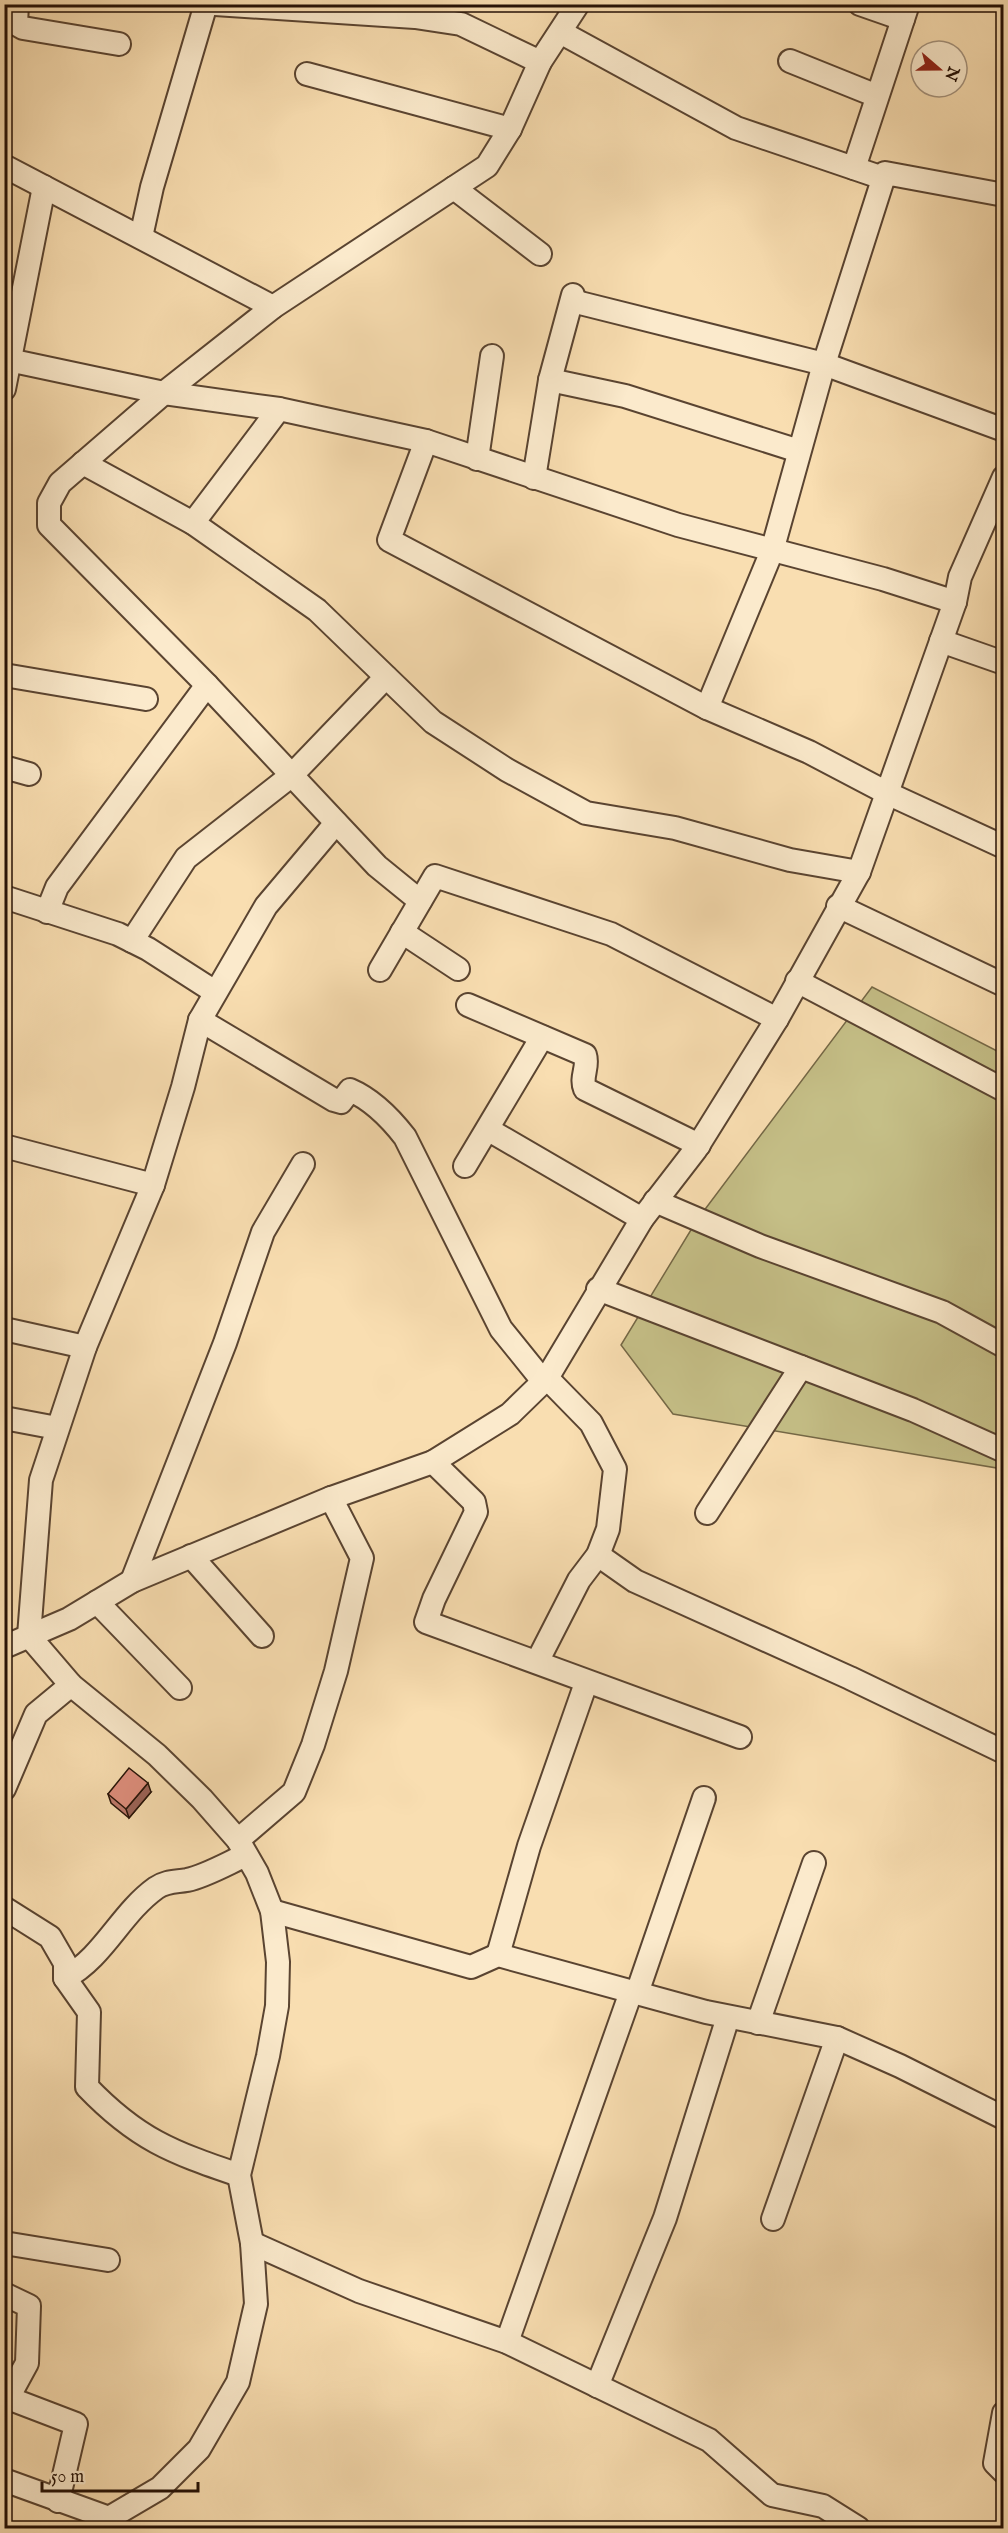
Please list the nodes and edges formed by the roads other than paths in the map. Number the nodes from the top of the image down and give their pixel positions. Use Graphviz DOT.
graph roads {
  1 [pos="17,4"];
  2 [pos="206,4"];
  3 [pos="215,4"];
  4 [pos="578,4"];
  5 [pos="860,4"];
  6 [pos="905,12"];
  7 [pos="561,33"];
  8 [pos="119,44"];
  9 [pos="790,61"];
  10 [pos="540,62"];
  11 [pos="307,74"];
  12 [pos="877,96"];
  13 [pos="510,129"];
  14 [pos="4,166"];
  15 [pos="854,168"];
  16 [pos="884,178"];
  17 [pos="44,187"];
  18 [pos="454,188"];
  19 [pos="1004,195"];
  20 [pos="141,237"];
  21 [pos="540,254"];
  22 [pos="273,307"];
  23 [pos="492,356"];
  24 [pos="7,360"];
  25 [pos="824,364"];
  26 [pos="550,380"];
  27 [pos="4,389"];
  28 [pos="164,393"];
  29 [pos="279,409"];
  30 [pos="1004,430"];
  31 [pos="426,441"];
  32 [pos="799,451"];
  33 [pos="477,459"];
  34 [pos="83,463"];
  35 [pos="534,477"];
  36 [pos="1004,477"];
  37 [pos="193,523"];
  38 [pos="772,551"];
  39 [pos="955,602"];
  40 [pos="941,641"];
  41 [pos="1004,663"];
  42 [pos="4,675"];
  43 [pos="386,677"];
  44 [pos="207,686"];
  45 [pos="146,699"];
  46 [pos="707,708"];
  47 [pos="4,767"];
  48 [pos="29,774"];
  49 [pos="292,775"];
  50 [pos="889,794"];
  51 [pos="336,823"];
  52 [pos="1004,847"];
  53 [pos="859,872"];
  54 [pos="4,897"];
  55 [pos="420,901"];
  56 [pos="838,906"];
  57 [pos="47,912"];
  58 [pos="402,932"];
  59 [pos="132,941"];
  60 [pos="458,969"];
  61 [pos="380,970"];
  62 [pos="797,981"];
  63 [pos="1004,986"];
  64 [pos="215,992"];
  65 [pos="468,1005"];
  66 [pos="777,1019"];
  67 [pos="200,1020"];
  68 [pos="542,1037"];
  69 [pos="1004,1090"];
  70 [pos="489,1130"];
  71 [pos="699,1145"];
  72 [pos="4,1146"];
  73 [pos="303,1164"];
  74 [pos="465,1166"];
  75 [pos="153,1185"];
  76 [pos="649,1210"];
  77 [pos="598,1289"];
  78 [pos="4,1329"];
  79 [pos="1004,1346"];
  80 [pos="85,1347"];
  81 [pos="801,1367"];
  82 [pos="545,1379"];
  83 [pos="4,1418"];
  84 [pos="57,1428"];
  85 [pos="1004,1451"];
  86 [pos="433,1462"];
  87 [pos="332,1498"];
  88 [pos="707,1513"];
  89 [pos="598,1555"];
  90 [pos="191,1556"];
  91 [pos="132,1581"];
  92 [pos="97,1602"];
  93 [pos="29,1636"];
  94 [pos="262,1636"];
  95 [pos="4,1647"];
  96 [pos="537,1662"];
  97 [pos="586,1683"];
  98 [pos="70,1685"];
  99 [pos="180,1688"];
  100 [pos="740,1737"];
  101 [pos="1004,1752"];
  102 [pos="4,1789"];
  103 [pos="705,1798"];
  104 [pos="242,1847"];
  105 [pos="814,1863"];
  106 [pos="4,1908"];
  107 [pos="272,1911"];
  108 [pos="498,1955"];
  109 [pos="65,1978"];
  110 [pos="634,1992"];
  111 [pos="729,2017"];
  112 [pos="758,2024"];
  113 [pos="837,2038"];
  114 [pos="1004,2118"];
  115 [pos="239,2175"];
  116 [pos="773,2219"];
  117 [pos="4,2243"];
  118 [pos="252,2243"];
  119 [pos="108,2260"];
  120 [pos="4,2294"];
  121 [pos="507,2342"];
  122 [pos="597,2386"];
  123 [pos="1004,2413"];
  124 [pos="1004,2472"];
  125 [pos="4,2480"];
  126 [pos="58,2500"];
  127 [pos="107,2523"];
  128 [pos="858,2529"];
  1 -- 8 [label="street"];
  2 -- 20 [label="street"];
  3 -- 10 [label="street"];
  4 -- 7 [label="street"];
  5 -- 6 [label="street"];
  6 -- 12 [label="street"];
  7 -- 10 [label="street"];
  7 -- 15 [label="street"];
  9 -- 12 [label="street"];
  10 -- 13 [label="street"];
  11 -- 13 [label="street"];
  12 -- 15 [label="street"];
  13 -- 18 [label="street"];
  14 -- 17 [label="street"];
  15 -- 16 [label="street"];
  16 -- 19 [label="street"];
  16 -- 25 [label="street"];
  17 -- 20 [label="street"];
  17 -- 24 [label="street"];
  18 -- 21 [label="street"];
  18 -- 22 [label="street"];
  20 -- 22 [label="street"];
  22 -- 28 [label="street"];
  23 -- 33 [label="street"];
  24 -- 27 [label="street"];
  24 -- 28 [label="street"];
  25 -- 26 [label="street"];
  25 -- 30 [label="street"];
  25 -- 32 [label="street"];
  26 -- 32 [label="street"];
  26 -- 35 [label="street"];
  28 -- 29 [label="street"];
  28 -- 34 [label="street"];
  29 -- 31 [label="street"];
  29 -- 37 [label="street"];
  31 -- 33 [label="street"];
  31 -- 46 [label="street"];
  32 -- 38 [label="street"];
  33 -- 35 [label="street"];
  34 -- 37 [label="street"];
  34 -- 44 [label="street"];
  35 -- 38 [label="street"];
  36 -- 39 [label="street"];
  37 -- 43 [label="street"];
  38 -- 39 [label="street"];
  38 -- 46 [label="street"];
  39 -- 40 [label="street"];
  40 -- 41 [label="street"];
  40 -- 50 [label="street"];
  42 -- 45 [label="street"];
  43 -- 49 [label="street"];
  43 -- 53 [label="street"];
  44 -- 49 [label="street"];
  44 -- 57 [label="street"];
  46 -- 50 [label="street"];
  47 -- 48 [label="street"];
  49 -- 51 [label="street"];
  49 -- 59 [label="street"];
  50 -- 52 [label="street"];
  50 -- 53 [label="street"];
  51 -- 55 [label="street"];
  51 -- 64 [label="street"];
  53 -- 56 [label="street"];
  54 -- 57 [label="street"];
  55 -- 58 [label="street"];
  55 -- 66 [label="street"];
  56 -- 62 [label="street"];
  56 -- 63 [label="street"];
  57 -- 59 [label="street"];
  58 -- 60 [label="street"];
  58 -- 61 [label="street"];
  59 -- 64 [label="street"];
  62 -- 66 [label="street"];
  62 -- 69 [label="street"];
  64 -- 67 [label="street"];
  65 -- 68 [label="street"];
  66 -- 71 [label="street"];
  67 -- 75 [label="street"];
  67 -- 82 [label="street"];
  68 -- 70 [label="street"];
  68 -- 71 [label="street"];
  70 -- 74 [label="street"];
  70 -- 76 [label="street"];
  71 -- 76 [label="street"];
  72 -- 75 [label="street"];
  73 -- 91 [label="street"];
  75 -- 80 [label="street"];
  76 -- 77 [label="street"];
  76 -- 79 [label="street"];
  77 -- 81 [label="street"];
  77 -- 82 [label="street"];
  78 -- 80 [label="street"];
  80 -- 84 [label="street"];
  81 -- 85 [label="street"];
  81 -- 88 [label="street"];
  82 -- 86 [label="street"];
  82 -- 89 [label="street"];
  83 -- 84 [label="street"];
  84 -- 93 [label="street"];
  86 -- 87 [label="street"];
  86 -- 96 [label="street"];
  87 -- 90 [label="street"];
  87 -- 104 [label="street"];
  89 -- 96 [label="street"];
  89 -- 101 [label="street"];
  90 -- 91 [label="street"];
  90 -- 94 [label="street"];
  91 -- 92 [label="street"];
  92 -- 93 [label="street"];
  92 -- 99 [label="street"];
  93 -- 95 [label="street"];
  93 -- 98 [label="street"];
  96 -- 97 [label="street"];
  97 -- 100 [label="street"];
  97 -- 108 [label="street"];
  98 -- 102 [label="street"];
  98 -- 104 [label="street"];
  103 -- 110 [label="street"];
  104 -- 107 [label="street"];
  104 -- 109 [label="street"];
  105 -- 112 [label="street"];
  106 -- 109 [label="street"];
  107 -- 108 [label="street"];
  107 -- 115 [label="street"];
  108 -- 110 [label="street"];
  109 -- 115 [label="street"];
  110 -- 111 [label="street"];
  110 -- 121 [label="street"];
  111 -- 112 [label="street"];
  111 -- 122 [label="street"];
  112 -- 113 [label="street"];
  113 -- 114 [label="street"];
  113 -- 116 [label="street"];
  115 -- 118 [label="street"];
  117 -- 119 [label="street"];
  118 -- 121 [label="street"];
  118 -- 127 [label="street"];
  120 -- 126 [label="street"];
  121 -- 122 [label="street"];
  122 -- 128 [label="street"];
  123 -- 124 [label="street"];
  125 -- 126 [label="street"];
  126 -- 127 [label="street"];
}
